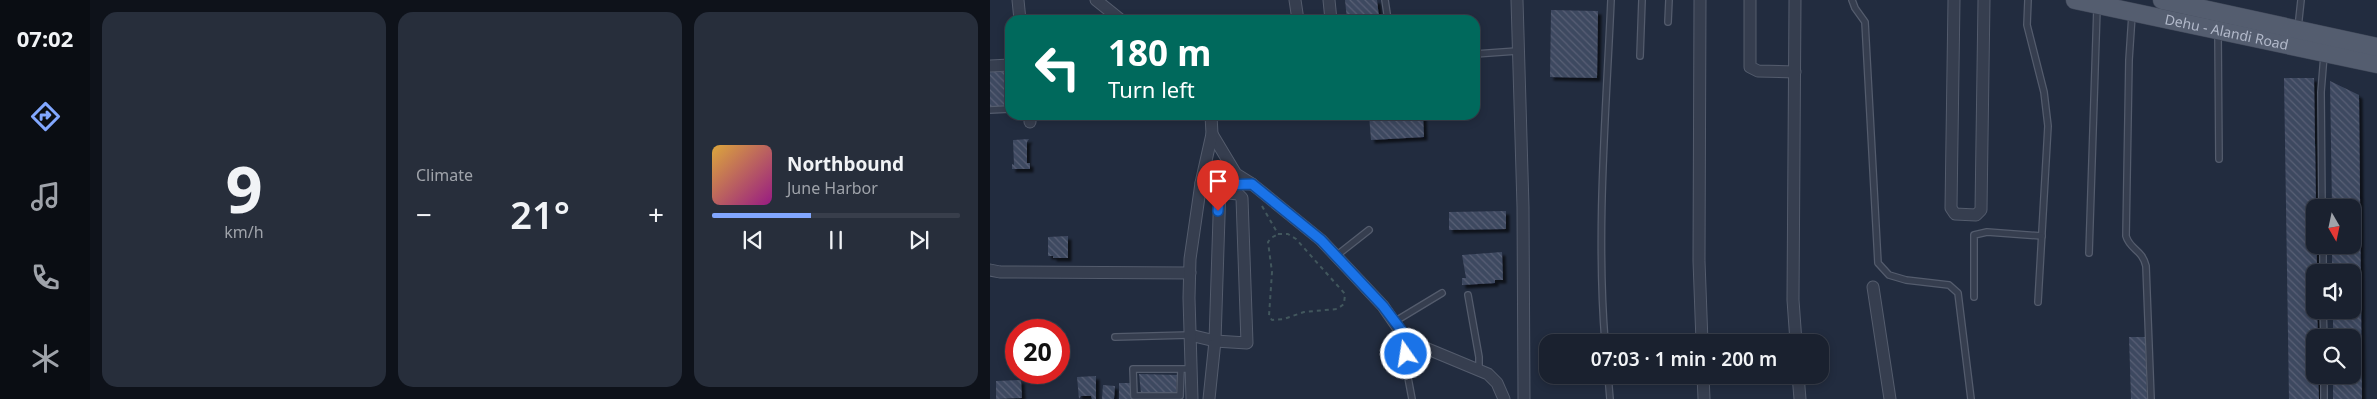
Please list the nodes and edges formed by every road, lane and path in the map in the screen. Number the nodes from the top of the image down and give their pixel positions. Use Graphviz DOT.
graph roads {
  1 [pos="1018,0"];
  2 [pos="1097,0"];
  3 [pos="1295,0"];
  4 [pos="1328,0"];
  5 [pos="1385,0"];
  6 [pos="1516,0"];
  7 [pos="1611,0"];
  8 [pos="1642,0"];
  9 [pos="1669,0"];
  10 [pos="1700,0"];
  11 [pos="1750,0"];
  12 [pos="1794,0"];
  13 [pos="1852,0"];
  14 [pos="1954,0"];
  15 [pos="1984,0"];
  16 [pos="2028,0"];
  17 [pos="2076,0"];
  18 [pos="2162,0"];
  19 [pos="2301,0"];
  20 [pos="2097,2"];
  21 [pos="2209,5"];
  22 [pos="2133,12"];
  23 [pos="1020,15"];
  24 [pos="1115,15"];
  25 [pos="1297,15"];
  26 [pos="1330,15"];
  27 [pos="1387,15"];
  28 [pos="1668,22"];
  29 [pos="2218,29"];
  30 [pos="2298,30"];
  31 [pos="2377,47"];
  32 [pos="1517,50"];
  33 [pos="2325,52"];
  34 [pos="1480,54"];
  35 [pos="1640,56"];
  36 [pos="2377,64"];
  37 [pos="1005,65"];
  38 [pos="990,66"];
  39 [pos="1795,72"];
  40 [pos="1005,109"];
  41 [pos="990,110"];
  42 [pos="1211,120"];
  43 [pos="1212,134"];
  44 [pos="2219,159"];
  45 [pos="1201,183"];
  46 [pos="1252,184"];
  47 [pos="1219,188"];
  48 [pos="1264,194"];
  49 [pos="2322,199"];
  50 [pos="1369,230"];
  51 [pos="1278,234"];
  52 [pos="2042,236"];
  53 [pos="2089,253"];
  54 [pos="1336,256"];
  55 [pos="990,270"];
  56 [pos="1190,273"];
  57 [pos="1873,287"];
  58 [pos="1442,293"];
  59 [pos="1468,295"];
  60 [pos="1974,297"];
  61 [pos="2038,302"];
  62 [pos="1394,322"];
  63 [pos="1605,334"];
  64 [pos="1702,334"];
  65 [pos="1795,334"];
  66 [pos="1190,335"];
  67 [pos="1115,337"];
  68 [pos="1408,339"];
  69 [pos="1215,341"];
  70 [pos="1186,369"];
  71 [pos="1479,370"];
  72 [pos="1609,384"];
  73 [pos="1703,384"];
  74 [pos="1799,384"];
  75 [pos="2324,384"];
  76 [pos="1192,399"];
  77 [pos="1209,399"];
  78 [pos="1412,399"];
  79 [pos="1504,399"];
  80 [pos="1524,399"];
  81 [pos="1610,399"];
  82 [pos="1704,399"];
  83 [pos="1800,399"];
  84 [pos="1888,399"];
  85 [pos="1971,399"];
  86 [pos="2151,399"];
  87 [pos="2324,399"];
  1 -- 23 [label="street"];
  2 -- 24 [label="street"];
  3 -- 25 [label="street"];
  4 -- 26 [label="street"];
  5 -- 27 [label="lane"];
  6 -- 32 [label="street"];
  7 -- 63 [label="lane"];
  8 -- 35 [label="lane"];
  9 -- 28 [label="lane"];
  10 -- 64 [label="street"];
  11 -- 39 [label="street"];
  12 -- 39 [label="street"];
  13 -- 85 [label="lane"];
  14 -- 15 [label="street"];
  16 -- 52 [label="lane"];
  17 -- 20 [label="main road, Dehu - Alandi Road"];
  18 -- 21 [label="main road, Dehu - Alandi Road"];
  19 -- 30 [label="lane"];
  20 -- 22 [label="main road, Dehu - Alandi Road"];
  20 -- 53 [label="lane"];
  21 -- 30 [label="main road, Dehu - Alandi Road"];
  22 -- 29 [label="main road, Dehu - Alandi Road"];
  22 -- 86 [label="lane"];
  29 -- 33 [label="main road, Dehu - Alandi Road"];
  29 -- 44 [label="lane"];
  30 -- 31 [label="main road, Dehu - Alandi Road"];
  32 -- 34 [label="lane"];
  32 -- 80 [label="street"];
  33 -- 36 [label="main road, Dehu - Alandi Road"];
  33 -- 49 [label="lane"];
  37 -- 38 [label="street"];
  39 -- 65 [label="street"];
  40 -- 41 [label="lane"];
  42 -- 43 [label="street"];
  43 -- 45 [label="street"];
  43 -- 46 [label="street"];
  45 -- 47 [label="street"];
  45 -- 56 [label="street"];
  46 -- 47 [label="street"];
  46 -- 48 [label="street"];
  47 -- 69 [label="street"];
  47 -- 69 [label="street"];
  48 -- 51 [label="path"];
  48 -- 54 [label="street"];
  50 -- 54 [label="lane"];
  51 -- 51 [label="path"];
  52 -- 60 [label="lane"];
  52 -- 61 [label="lane"];
  54 -- 62 [label="street"];
  55 -- 56 [label="street"];
  56 -- 66 [label="street"];
  57 -- 84 [label="street"];
  58 -- 62 [label="lane"];
  59 -- 71 [label="lane"];
  62 -- 68 [label="street"];
  66 -- 67 [label="lane"];
  66 -- 69 [label="street"];
  66 -- 70 [label="street"];
  68 -- 71 [label="street"];
  68 -- 78 [label="lane"];
  69 -- 77 [label="street"];
  70 -- 70 [label="lane"];
  70 -- 76 [label="street"];
  71 -- 79 [label="street"];
  72 -- 81 [label="lane"];
  73 -- 82 [label="street"];
  74 -- 83 [label="street"];
  75 -- 87 [label="lane"];
}
